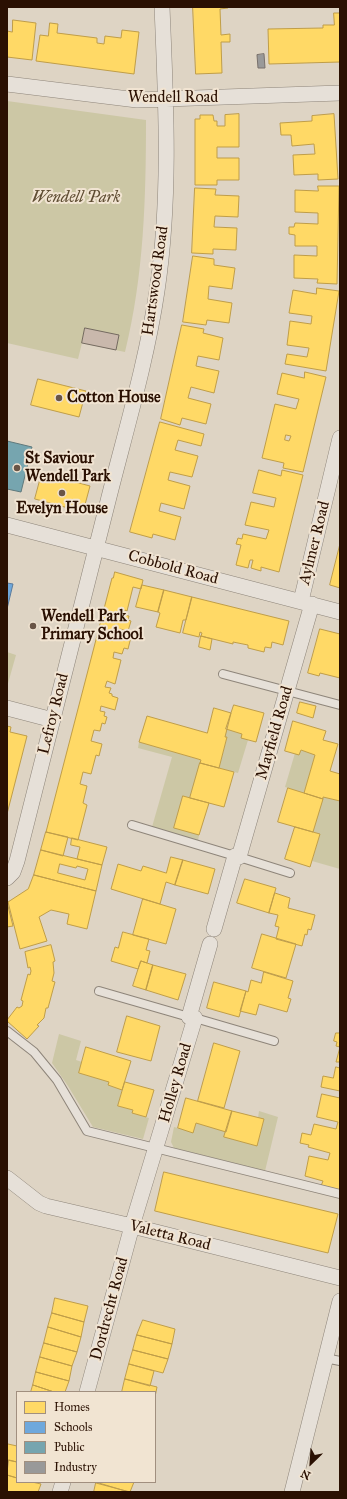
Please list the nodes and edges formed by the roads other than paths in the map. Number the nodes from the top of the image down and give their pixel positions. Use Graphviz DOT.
graph roads {
  1 [pos="162,7"];
  2 [pos="7,84"];
  3 [pos="340,93"];
  4 [pos="166,100"];
  5 [pos="340,438"];
  6 [pos="7,525"];
  7 [pos="96,548"];
  8 [pos="306,603"];
  9 [pos="340,612"];
  10 [pos="223,674"];
  11 [pos="287,691"];
  12 [pos="340,705"];
  13 [pos="7,708"];
  14 [pos="53,720"];
  15 [pos="132,825"];
  16 [pos="237,857"];
  17 [pos="290,873"];
  18 [pos="7,877"];
  19 [pos="214,929"];
  20 [pos="210,944"];
  21 [pos="99,991"];
  22 [pos="192,1018"];
  23 [pos="7,1030"];
  24 [pos="274,1041"];
  25 [pos="156,1149"];
  26 [pos="7,1178"];
  27 [pos="340,1194"];
  28 [pos="132,1226"];
  29 [pos="340,1278"];
  30 [pos="340,1301"];
  31 [pos="325,1358"];
  32 [pos="340,1361"];
  33 [pos="87,1391"];
  34 [pos="292,1492"];
  1 -- 4 [label="street, Hartswood Road"];
  2 -- 4 [label="street, Wendell Road"];
  3 -- 4 [label="street, Wendell Road"];
  4 -- 7 [label="street, Hartswood Road"];
  5 -- 8 [label="street, Aylmer Road"];
  6 -- 7 [label="street, Cobbold Road"];
  7 -- 8 [label="street, Cobbold Road"];
  7 -- 14 [label="street, Lefroy Road"];
  8 -- 9 [label="street, Cobbold Road"];
  8 -- 11 [label="street, Mayfield Road"];
  10 -- 11 [label="lane"];
  11 -- 12 [label="lane"];
  11 -- 16 [label="street, Mayfield Road"];
  13 -- 14 [label="street"];
  14 -- 18 [label="street, Lefroy Road"];
  15 -- 16 [label="lane"];
  16 -- 17 [label="lane"];
  16 -- 19 [label="street, Mayfield Road"];
  20 -- 22 [label="street, Holley Road"];
  21 -- 22 [label="lane"];
  22 -- 24 [label="lane"];
  22 -- 25 [label="street, Holley Road"];
  23 -- 25 [label="lane"];
  25 -- 27 [label="lane"];
  25 -- 28 [label="street, Holley Road"];
  26 -- 28 [label="street, Valetta Road"];
  28 -- 29 [label="street, Valetta Road"];
  28 -- 33 [label="street, Dordrecht Road"];
  30 -- 31 [label="street"];
  31 -- 32 [label="lane"];
  31 -- 34 [label="street"];
}
